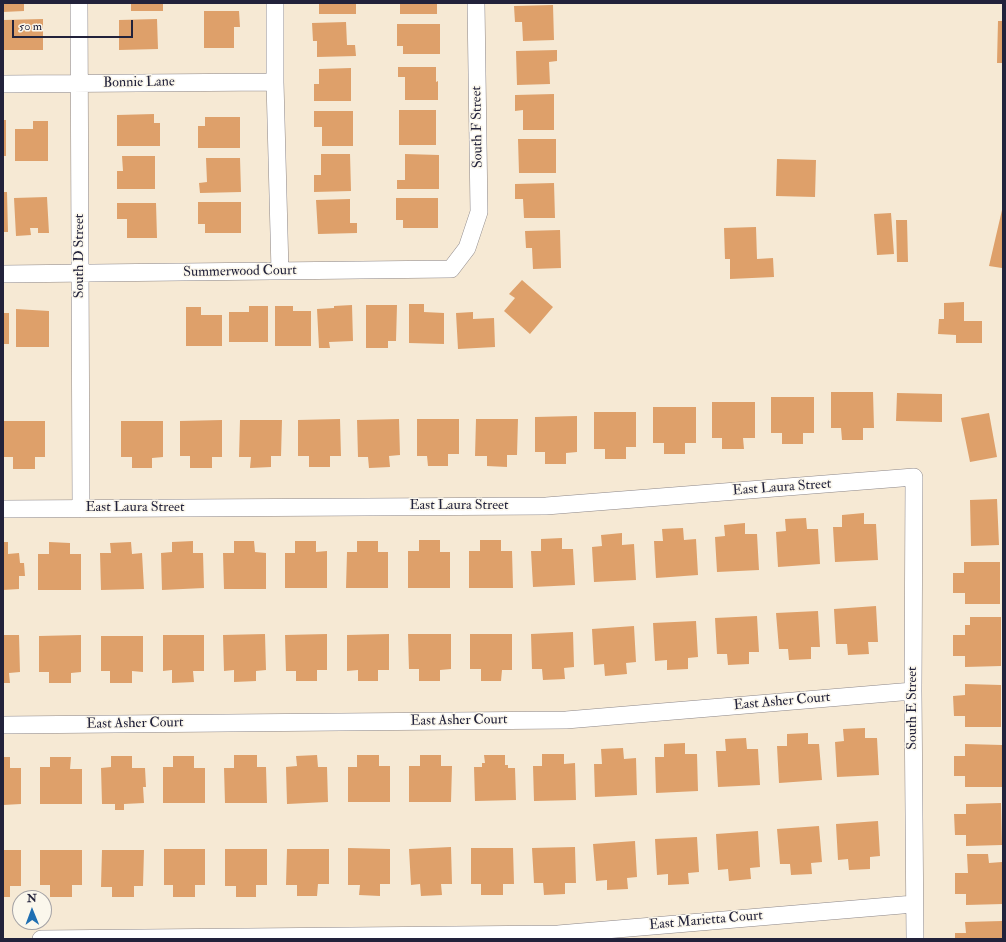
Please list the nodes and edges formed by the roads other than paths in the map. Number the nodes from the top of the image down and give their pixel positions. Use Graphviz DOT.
graph roads {
  1 [pos="79,3"];
  2 [pos="275,3"];
  3 [pos="476,3"];
  4 [pos="275,82"];
  5 [pos="3,84"];
  6 [pos="79,84"];
  7 [pos="467,248"];
  8 [pos="280,271"];
  9 [pos="3,274"];
  10 [pos="80,274"];
  11 [pos="914,478"];
  12 [pos="3,509"];
  13 [pos="82,509"];
  14 [pos="913,691"];
  15 [pos="3,725"];
  16 [pos="914,904"];
  17 [pos="41,939"];
  18 [pos="915,939"];
  1 -- 6 [label="street, South D Street"];
  2 -- 4 [label="street"];
  3 -- 7 [label="street, South F Street"];
  4 -- 6 [label="street, Bonnie Lane"];
  4 -- 8 [label="street"];
  5 -- 6 [label="street, Bonnie Lane"];
  6 -- 10 [label="street, South D Street"];
  7 -- 8 [label="street, Summerwood Court"];
  8 -- 10 [label="street, Summerwood Court"];
  9 -- 10 [label="street, Summerwood Court"];
  10 -- 13 [label="street, South D Street"];
  11 -- 13 [label="street, East Laura Street"];
  11 -- 14 [label="street, South E Street"];
  12 -- 13 [label="street, East Laura Street"];
  14 -- 15 [label="street, East Asher Court"];
  14 -- 16 [label="street, South E Street"];
  16 -- 17 [label="street, East Marietta Court"];
  16 -- 18 [label="street, South E Street"];
}
